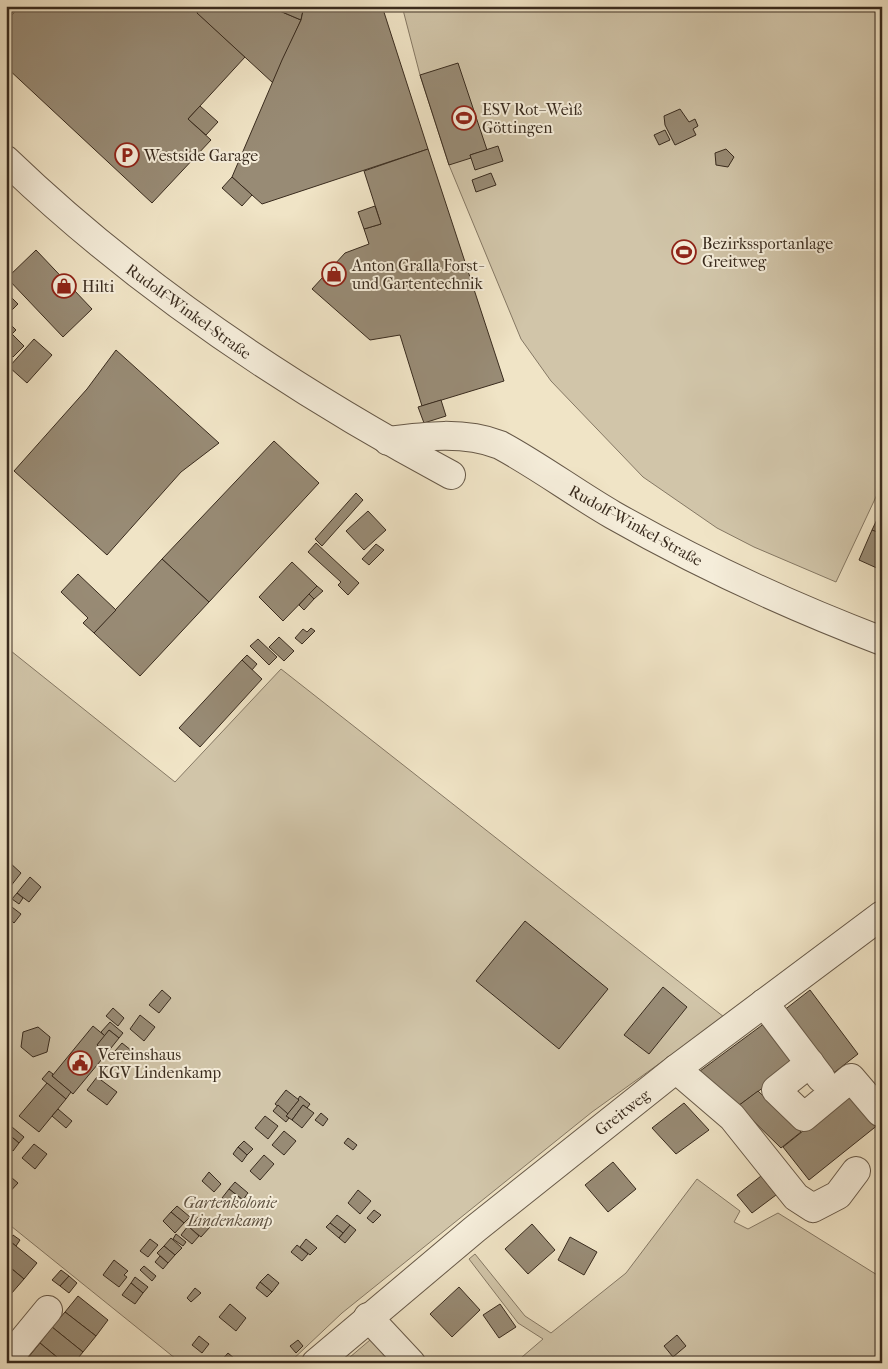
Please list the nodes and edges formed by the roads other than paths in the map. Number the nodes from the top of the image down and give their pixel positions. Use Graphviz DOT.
graph roads {
  1 [pos="6,160"];
  2 [pos="388,441"];
  3 [pos="451,475"];
  4 [pos="882,641"];
  5 [pos="882,915"];
  6 [pos="764,1003"];
  7 [pos="810,1063"];
  8 [pos="676,1069"];
  9 [pos="832,1093"];
  10 [pos="882,1112"];
  11 [pos="856,1171"];
  12 [pos="48,1310"];
  13 [pos="368,1317"];
  14 [pos="6,1362"];
  15 [pos="316,1363"];
  16 [pos="411,1363"];
  1 -- 2 [label="street, Rudolf-Winkel-Straße"];
  2 -- 3 [label="street, Rudolf-Winkel-Straße"];
  2 -- 4 [label="street, Rudolf-Winkel-Straße"];
  5 -- 6 [label="street, Greitweg"];
  6 -- 7 [label="street"];
  6 -- 8 [label="street, Greitweg"];
  7 -- 9 [label="street"];
  7 -- 9 [label="street"];
  8 -- 11 [label="street"];
  8 -- 13 [label="street, Greitweg"];
  9 -- 10 [label="street"];
  12 -- 14 [label="street"];
  13 -- 15 [label="street, Greitweg"];
  13 -- 16 [label="street"];
}
